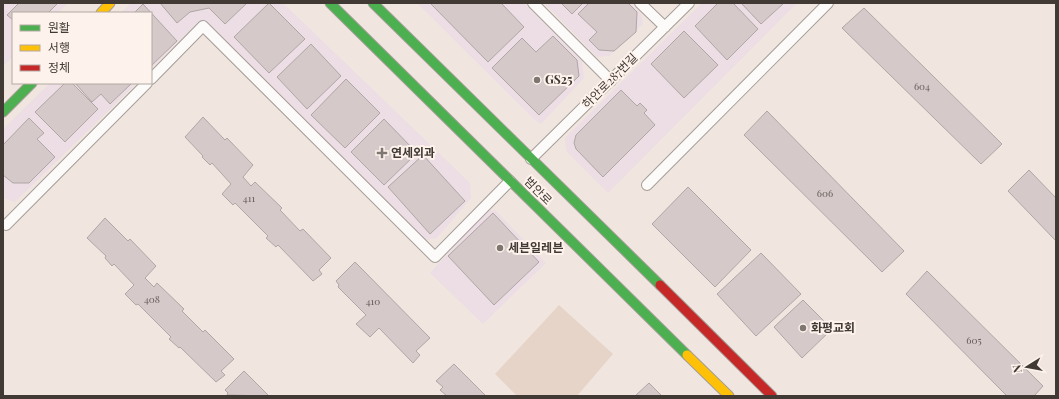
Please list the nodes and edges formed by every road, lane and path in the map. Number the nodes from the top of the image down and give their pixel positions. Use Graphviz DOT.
graph roads {
  1 [pos="110,3"];
  2 [pos="330,3"];
  3 [pos="373,3"];
  4 [pos="533,3"];
  5 [pos="640,3"];
  6 [pos="689,3"];
  7 [pos="828,3"];
  8 [pos="102,12"];
  9 [pos="664,28"];
  10 [pos="152,78"];
  11 [pos="610,81"];
  12 [pos="31,84"];
  13 [pos="146,84"];
  14 [pos="3,112"];
  15 [pos="531,159"];
  16 [pos="510,181"];
  17 [pos="647,185"];
  18 [pos="6,225"];
  19 [pos="729,396"];
  20 [pos="772,396"];
  1 -- 8 [label="main road"];
  2 -- 16 [label="main road, 범안로"];
  3 -- 15 [label="main road, 범안로"];
  4 -- 11 [label="lane"];
  5 -- 9 [label="lane"];
  6 -- 9 [label="lane, 하안로287번길"];
  7 -- 17 [label="lane"];
  9 -- 11 [label="lane, 하안로287번길"];
  10 -- 16 [label="lane"];
  11 -- 15 [label="lane, 하안로287번길"];
  12 -- 14 [label="main road"];
  13 -- 18 [label="lane"];
  15 -- 20 [label="main road, 범안로"];
  16 -- 19 [label="main road, 범안로"];
}
